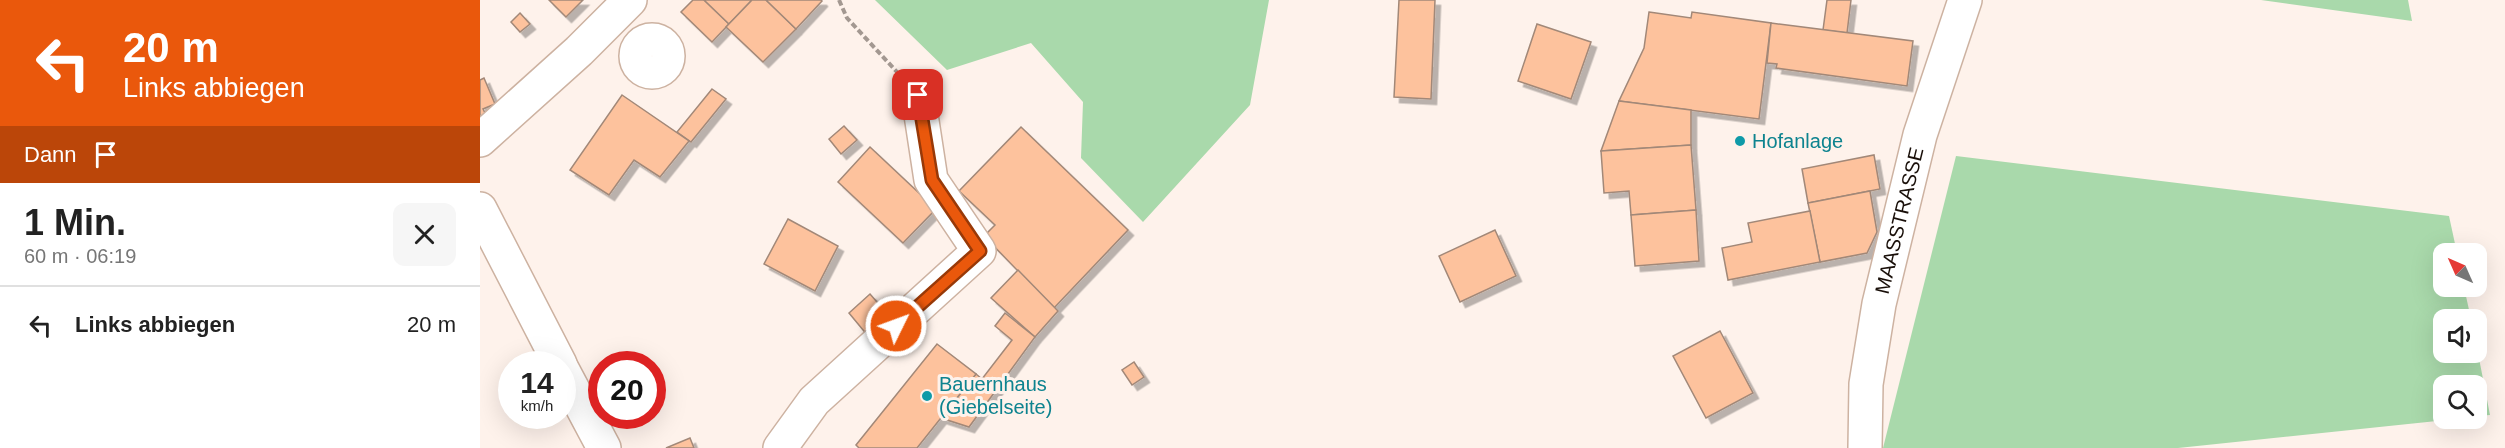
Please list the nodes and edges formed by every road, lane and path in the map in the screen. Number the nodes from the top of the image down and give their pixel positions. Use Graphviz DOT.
graph roads {
  1 [pos="839,0"];
  2 [pos="1965,0"];
  3 [pos="620,10"];
  4 [pos="639,46"];
  5 [pos="918,95"];
  6 [pos="480,140"];
  7 [pos="480,209"];
  8 [pos="553,351"];
  9 [pos="576,395"];
  10 [pos="604,448"];
  11 [pos="780,448"];
  12 [pos="1865,448"];
  1 -- 5 [label="path"];
  2 -- 12 [label="street, MAASSTRASSE"];
  3 -- 4 [label="street"];
  3 -- 6 [label="street"];
  5 -- 11 [label="street"];
  7 -- 8 [label="street"];
  9 -- 10 [label="street"];
}
